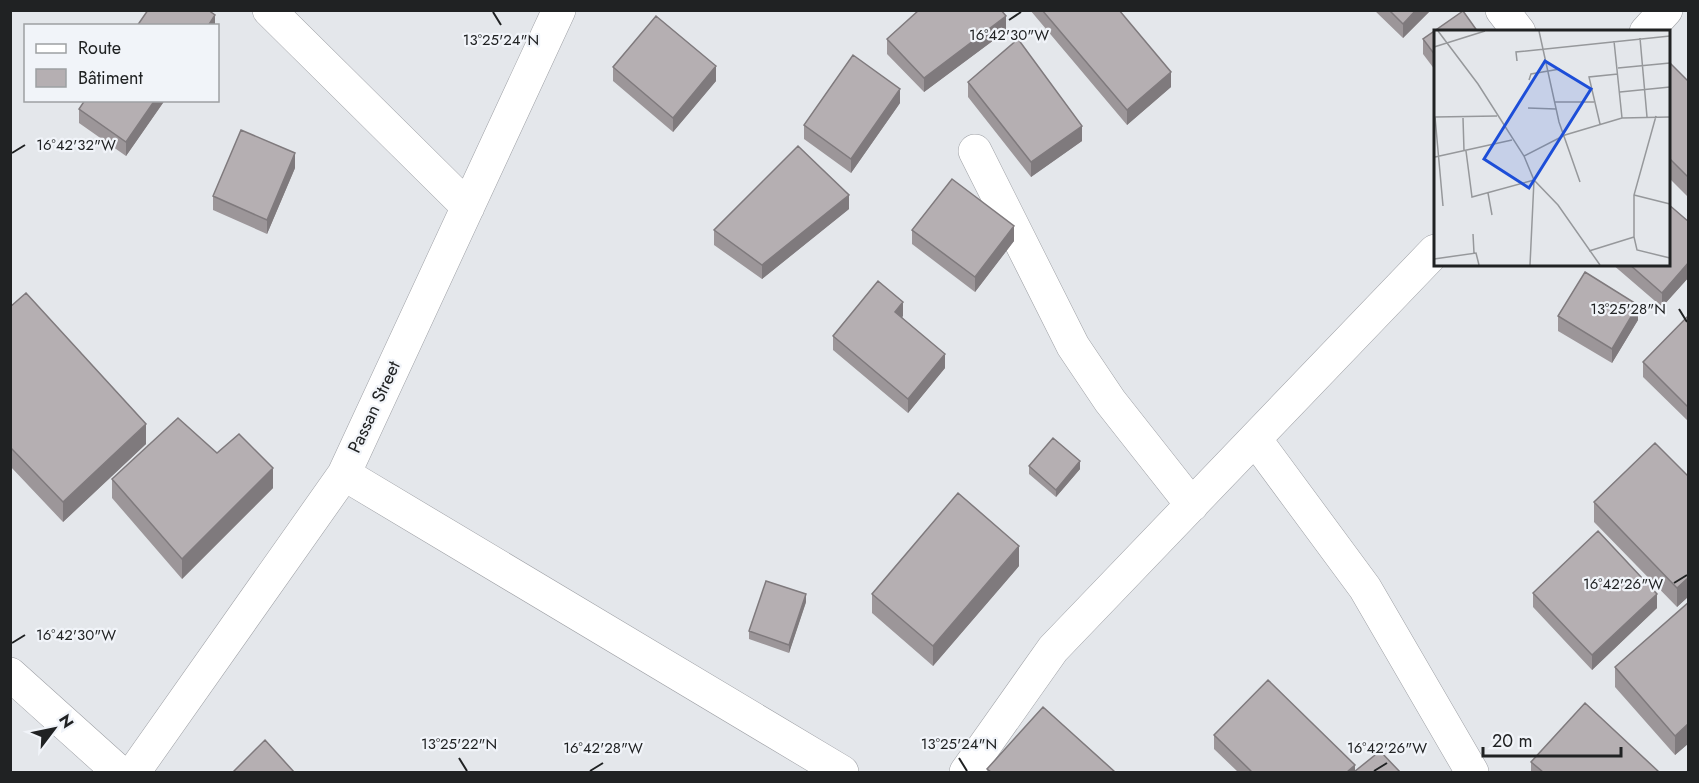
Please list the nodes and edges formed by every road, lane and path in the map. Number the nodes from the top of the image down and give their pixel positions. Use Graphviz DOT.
graph roads {
  1 [pos="269,10"];
  2 [pos="559,10"];
  3 [pos="1502,10"];
  4 [pos="1666,10"];
  5 [pos="1517,30"];
  6 [pos="1648,30"];
  7 [pos="975,151"];
  8 [pos="468,207"];
  9 [pos="1434,252"];
  10 [pos="1256,439"];
  11 [pos="344,474"];
  12 [pos="1192,505"];
  13 [pos="10,674"];
  14 [pos="119,772"];
  15 [pos="134,772"];
  16 [pos="842,772"];
  17 [pos="966,772"];
  18 [pos="1472,772"];
  1 -- 8 [label="street"];
  2 -- 8 [label="street, Passan Street"];
  3 -- 5 [label="street"];
  4 -- 6 [label="street"];
  7 -- 12 [label="street"];
  8 -- 11 [label="street, Passan Street"];
  9 -- 10 [label="street"];
  10 -- 12 [label="street"];
  10 -- 18 [label="street"];
  11 -- 15 [label="street, Passan Street"];
  11 -- 16 [label="street"];
  12 -- 17 [label="street"];
  13 -- 14 [label="street"];
}
